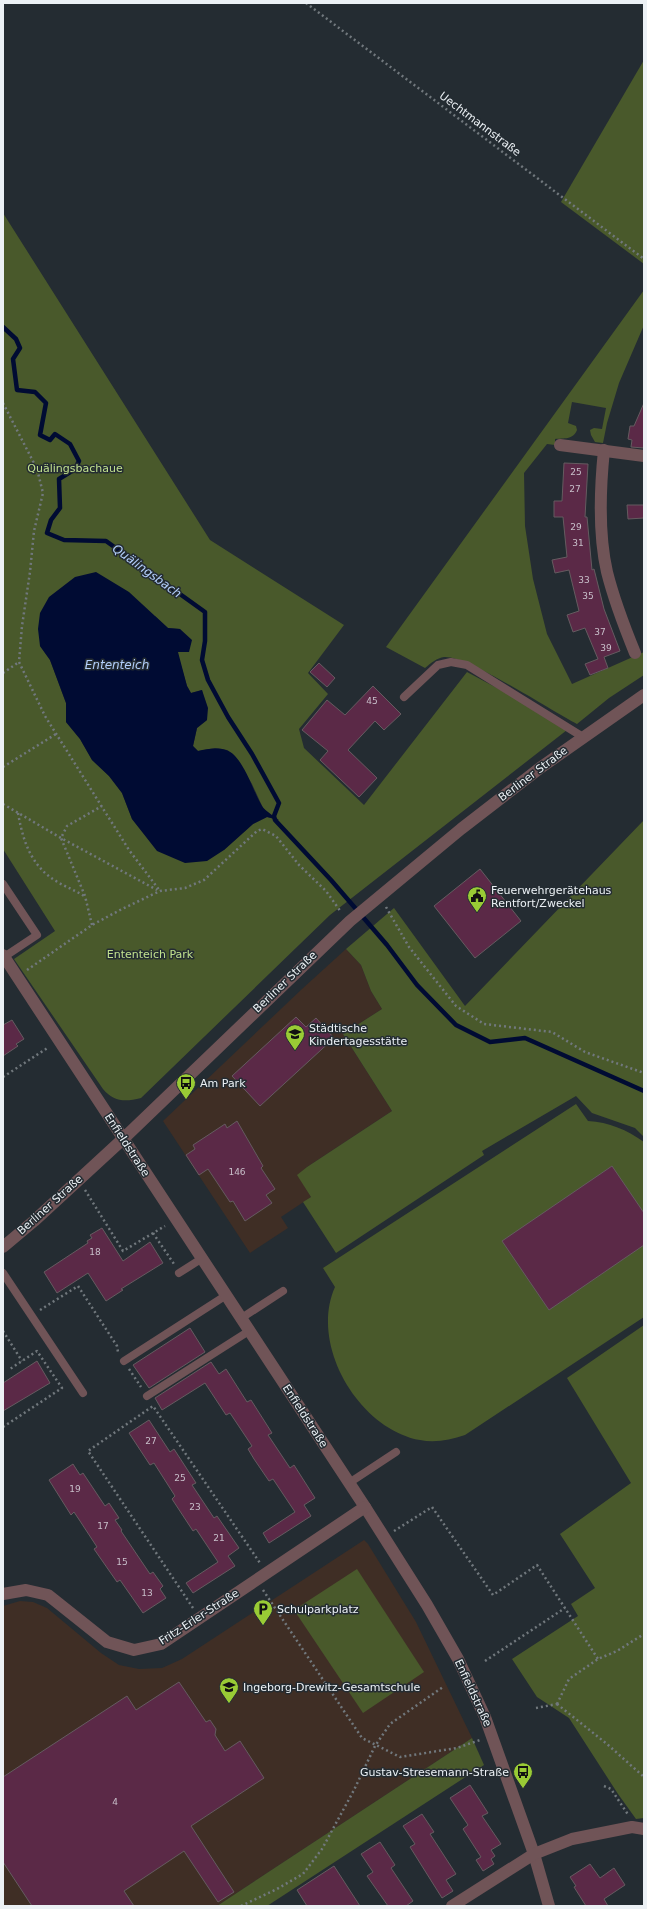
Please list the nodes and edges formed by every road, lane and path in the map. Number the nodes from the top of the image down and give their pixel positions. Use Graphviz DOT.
graph roads {
  1 [pos="306,3"];
  2 [pos="644,259"];
  3 [pos="3,404"];
  4 [pos="560,446"];
  5 [pos="604,450"];
  6 [pos="644,456"];
  7 [pos="635,653"];
  8 [pos="19,662"];
  9 [pos="3,673"];
  10 [pos="644,695"];
  11 [pos="404,697"];
  12 [pos="56,734"];
  13 [pos="584,737"];
  14 [pos="3,769"];
  15 [pos="3,804"];
  16 [pos="102,806"];
  17 [pos="18,812"];
  18 [pos="61,838"];
  19 [pos="3,884"];
  20 [pos="160,891"];
  21 [pos="85,896"];
  22 [pos="380,896"];
  23 [pos="350,921"];
  24 [pos="92,925"];
  25 [pos="4,956"];
  26 [pos="18,977"];
  27 [pos="59,1040"];
  28 [pos="644,1073"];
  29 [pos="3,1077"];
  30 [pos="123,1139"];
  31 [pos="79,1180"];
  32 [pos="176,1220"];
  33 [pos="153,1233"];
  34 [pos="3,1246"];
  35 [pos="201,1259"];
  36 [pos="3,1273"];
  37 [pos="179,1273"];
  38 [pos="283,1291"];
  39 [pos="225,1296"];
  40 [pos="32,1314"];
  41 [pos="240,1319"];
  42 [pos="3,1331"];
  43 [pos="249,1331"];
  44 [pos="22,1361"];
  45 [pos="124,1361"];
  46 [pos="10,1369"];
  47 [pos="83,1393"];
  48 [pos="147,1396"];
  49 [pos="153,1406"];
  50 [pos="3,1427"];
  51 [pos="396,1452"];
  52 [pos="349,1483"];
  53 [pos="365,1507"];
  54 [pos="384,1537"];
  55 [pos="267,1573"];
  56 [pos="257,1580"];
  57 [pos="3,1594"];
  58 [pos="565,1608"];
  59 [pos="200,1618"];
  60 [pos="644,1634"];
  61 [pos="598,1659"];
  62 [pos="485,1661"];
  63 [pos="443,1687"];
  64 [pos="557,1704"];
  65 [pos="536,1708"];
  66 [pos="492,1736"];
  67 [pos="375,1746"];
  68 [pos="644,1777"];
  69 [pos="604,1786"];
  70 [pos="638,1828"];
  71 [pos="534,1854"];
  72 [pos="241,1906"];
  73 [pos="452,1906"];
  74 [pos="549,1906"];
  1 -- 2 [label="path, Uechtmannstraße"];
  3 -- 8 [label="path"];
  4 -- 5 [label="street"];
  5 -- 6 [label="street"];
  5 -- 7 [label="street"];
  8 -- 9 [label="path"];
  8 -- 12 [label="path"];
  10 -- 13 [label="street, Berliner Straße"];
  11 -- 13 [label="lane"];
  12 -- 14 [label="path"];
  12 -- 16 [label="path"];
  13 -- 22 [label="street, Berliner Straße"];
  15 -- 17 [label="path"];
  16 -- 18 [label="path"];
  16 -- 20 [label="path"];
  17 -- 18 [label="path"];
  17 -- 21 [label="path"];
  18 -- 20 [label="path"];
  18 -- 21 [label="path"];
  19 -- 25 [label="lane"];
  20 -- 23 [label="path"];
  20 -- 24 [label="path"];
  21 -- 24 [label="path"];
  22 -- 23 [label="street, Berliner Straße"];
  22 -- 28 [label="path"];
  23 -- 30 [label="street, Berliner Straße"];
  24 -- 26 [label="path"];
  25 -- 26 [label="street, Enfieldstraße"];
  26 -- 27 [label="street, Enfieldstraße"];
  27 -- 29 [label="path"];
  27 -- 30 [label="street, Enfieldstraße"];
  30 -- 31 [label="street, Berliner Straße"];
  30 -- 32 [label="street, Enfieldstraße"];
  31 -- 33 [label="path"];
  31 -- 34 [label="street, Berliner Straße"];
  32 -- 33 [label="path"];
  32 -- 35 [label="street, Enfieldstraße"];
  33 -- 37 [label="path"];
  35 -- 37 [label="lane"];
  35 -- 39 [label="street, Enfieldstraße"];
  36 -- 40 [label="lane"];
  38 -- 41 [label="lane"];
  39 -- 41 [label="street, Enfieldstraße"];
  39 -- 45 [label="lane"];
  40 -- 45 [label="path"];
  40 -- 47 [label="lane"];
  41 -- 43 [label="street, Enfieldstraße"];
  42 -- 44 [label="path"];
  43 -- 48 [label="lane"];
  43 -- 52 [label="street, Enfieldstraße"];
  44 -- 46 [label="path"];
  44 -- 50 [label="path"];
  45 -- 48 [label="path"];
  48 -- 49 [label="path"];
  49 -- 55 [label="path"];
  49 -- 59 [label="path"];
  51 -- 52 [label="lane"];
  52 -- 53 [label="street, Enfieldstraße"];
  53 -- 54 [label="street, Enfieldstraße"];
  53 -- 55 [label="street, Fritz-Erler-Straße"];
  54 -- 58 [label="path"];
  54 -- 66 [label="street, Enfieldstraße"];
  55 -- 56 [label="street, Fritz-Erler-Straße"];
  56 -- 59 [label="street, Fritz-Erler-Straße"];
  56 -- 67 [label="path"];
  57 -- 59 [label="street, Fritz-Erler-Straße"];
  58 -- 61 [label="path"];
  58 -- 62 [label="path"];
  60 -- 61 [label="path"];
  61 -- 64 [label="path"];
  63 -- 67 [label="path"];
  64 -- 65 [label="path"];
  64 -- 68 [label="path"];
  66 -- 67 [label="path"];
  66 -- 71 [label="street, Enfieldstraße"];
  67 -- 72 [label="path"];
  69 -- 70 [label="path"];
  70 -- 71 [label="street"];
  71 -- 73 [label="street"];
  71 -- 74 [label="street, Enfieldstraße"];
}
